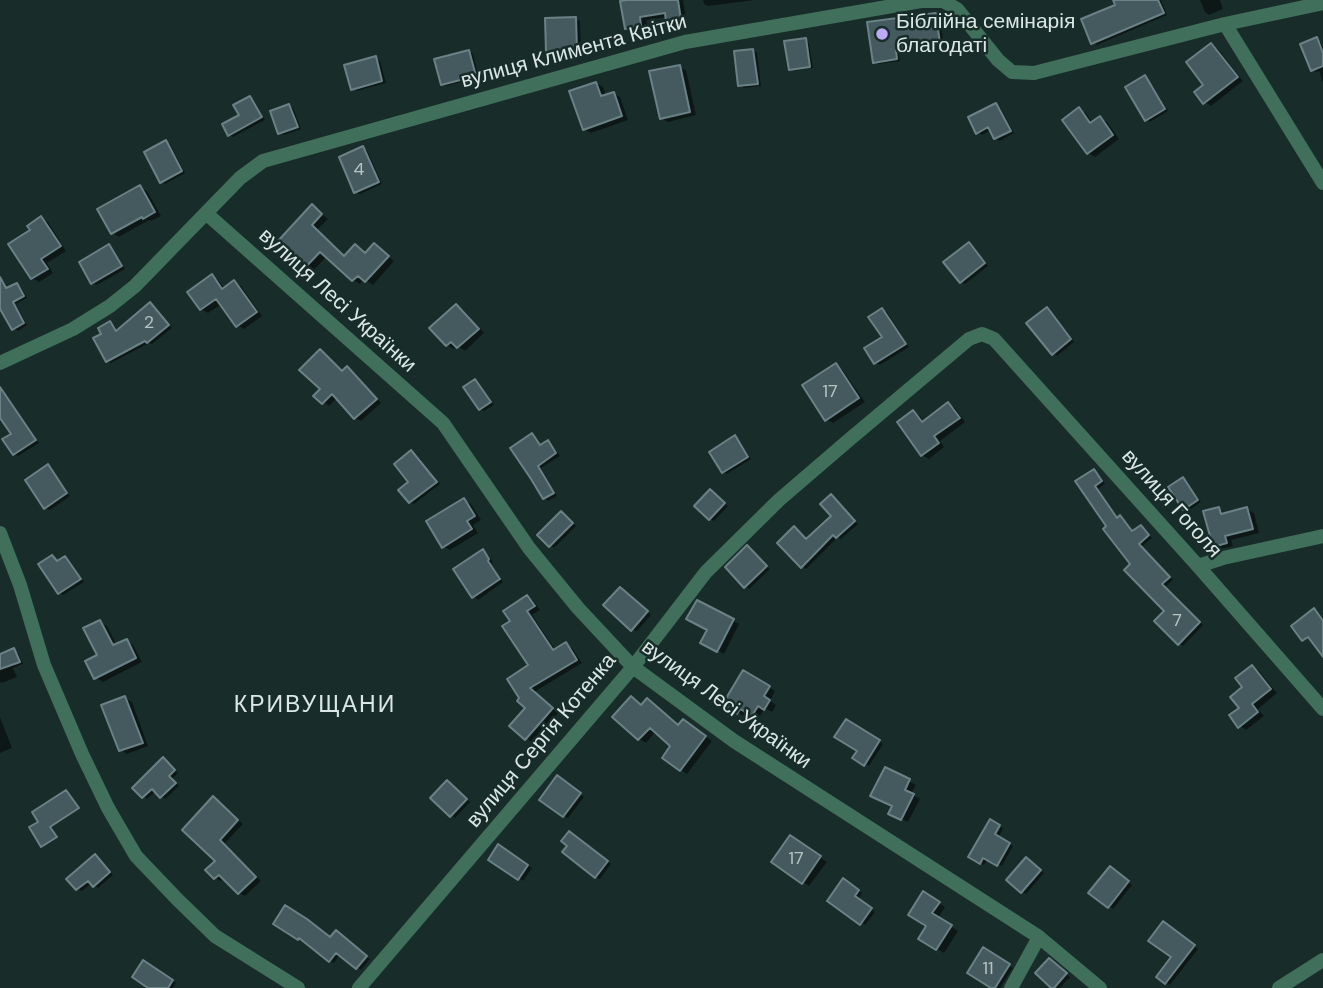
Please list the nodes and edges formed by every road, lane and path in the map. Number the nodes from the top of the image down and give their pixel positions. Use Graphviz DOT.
graph roads {
  1 [pos="1323,3"];
  2 [pos="1225,24"];
  3 [pos="1323,184"];
  4 [pos="206,214"];
  5 [pos="982,334"];
  6 [pos="0,363"];
  7 [pos="0,533"];
  8 [pos="1323,536"];
  9 [pos="1198,566"];
  10 [pos="633,667"];
  11 [pos="1323,709"];
  12 [pos="1039,937"];
  13 [pos="1323,960"];
  14 [pos="298,988"];
  15 [pos="359,988"];
  16 [pos="1011,988"];
  17 [pos="1100,988"];
  18 [pos="1279,988"];
  1 -- 2 [label="street, вулиця Климента Квітки"];
  2 -- 3 [label="street"];
  2 -- 4 [label="street, вулиця Климента Квітки"];
  4 -- 6 [label="street, вулиця Климента Квітки"];
  4 -- 10 [label="street, вулиця Лесі Українки"];
  5 -- 9 [label="street, вулиця Гоголя"];
  5 -- 10 [label="street, вулиця Сергія Котенка"];
  7 -- 14 [label="street"];
  8 -- 9 [label="street"];
  9 -- 11 [label="street, вулиця Гоголя"];
  10 -- 12 [label="street, вулиця Лесі Українки"];
  10 -- 15 [label="street, вулиця Сергія Котенка"];
  12 -- 16 [label="street"];
  12 -- 17 [label="street, вулиця Лесі Українки"];
  13 -- 18 [label="street"];
}
